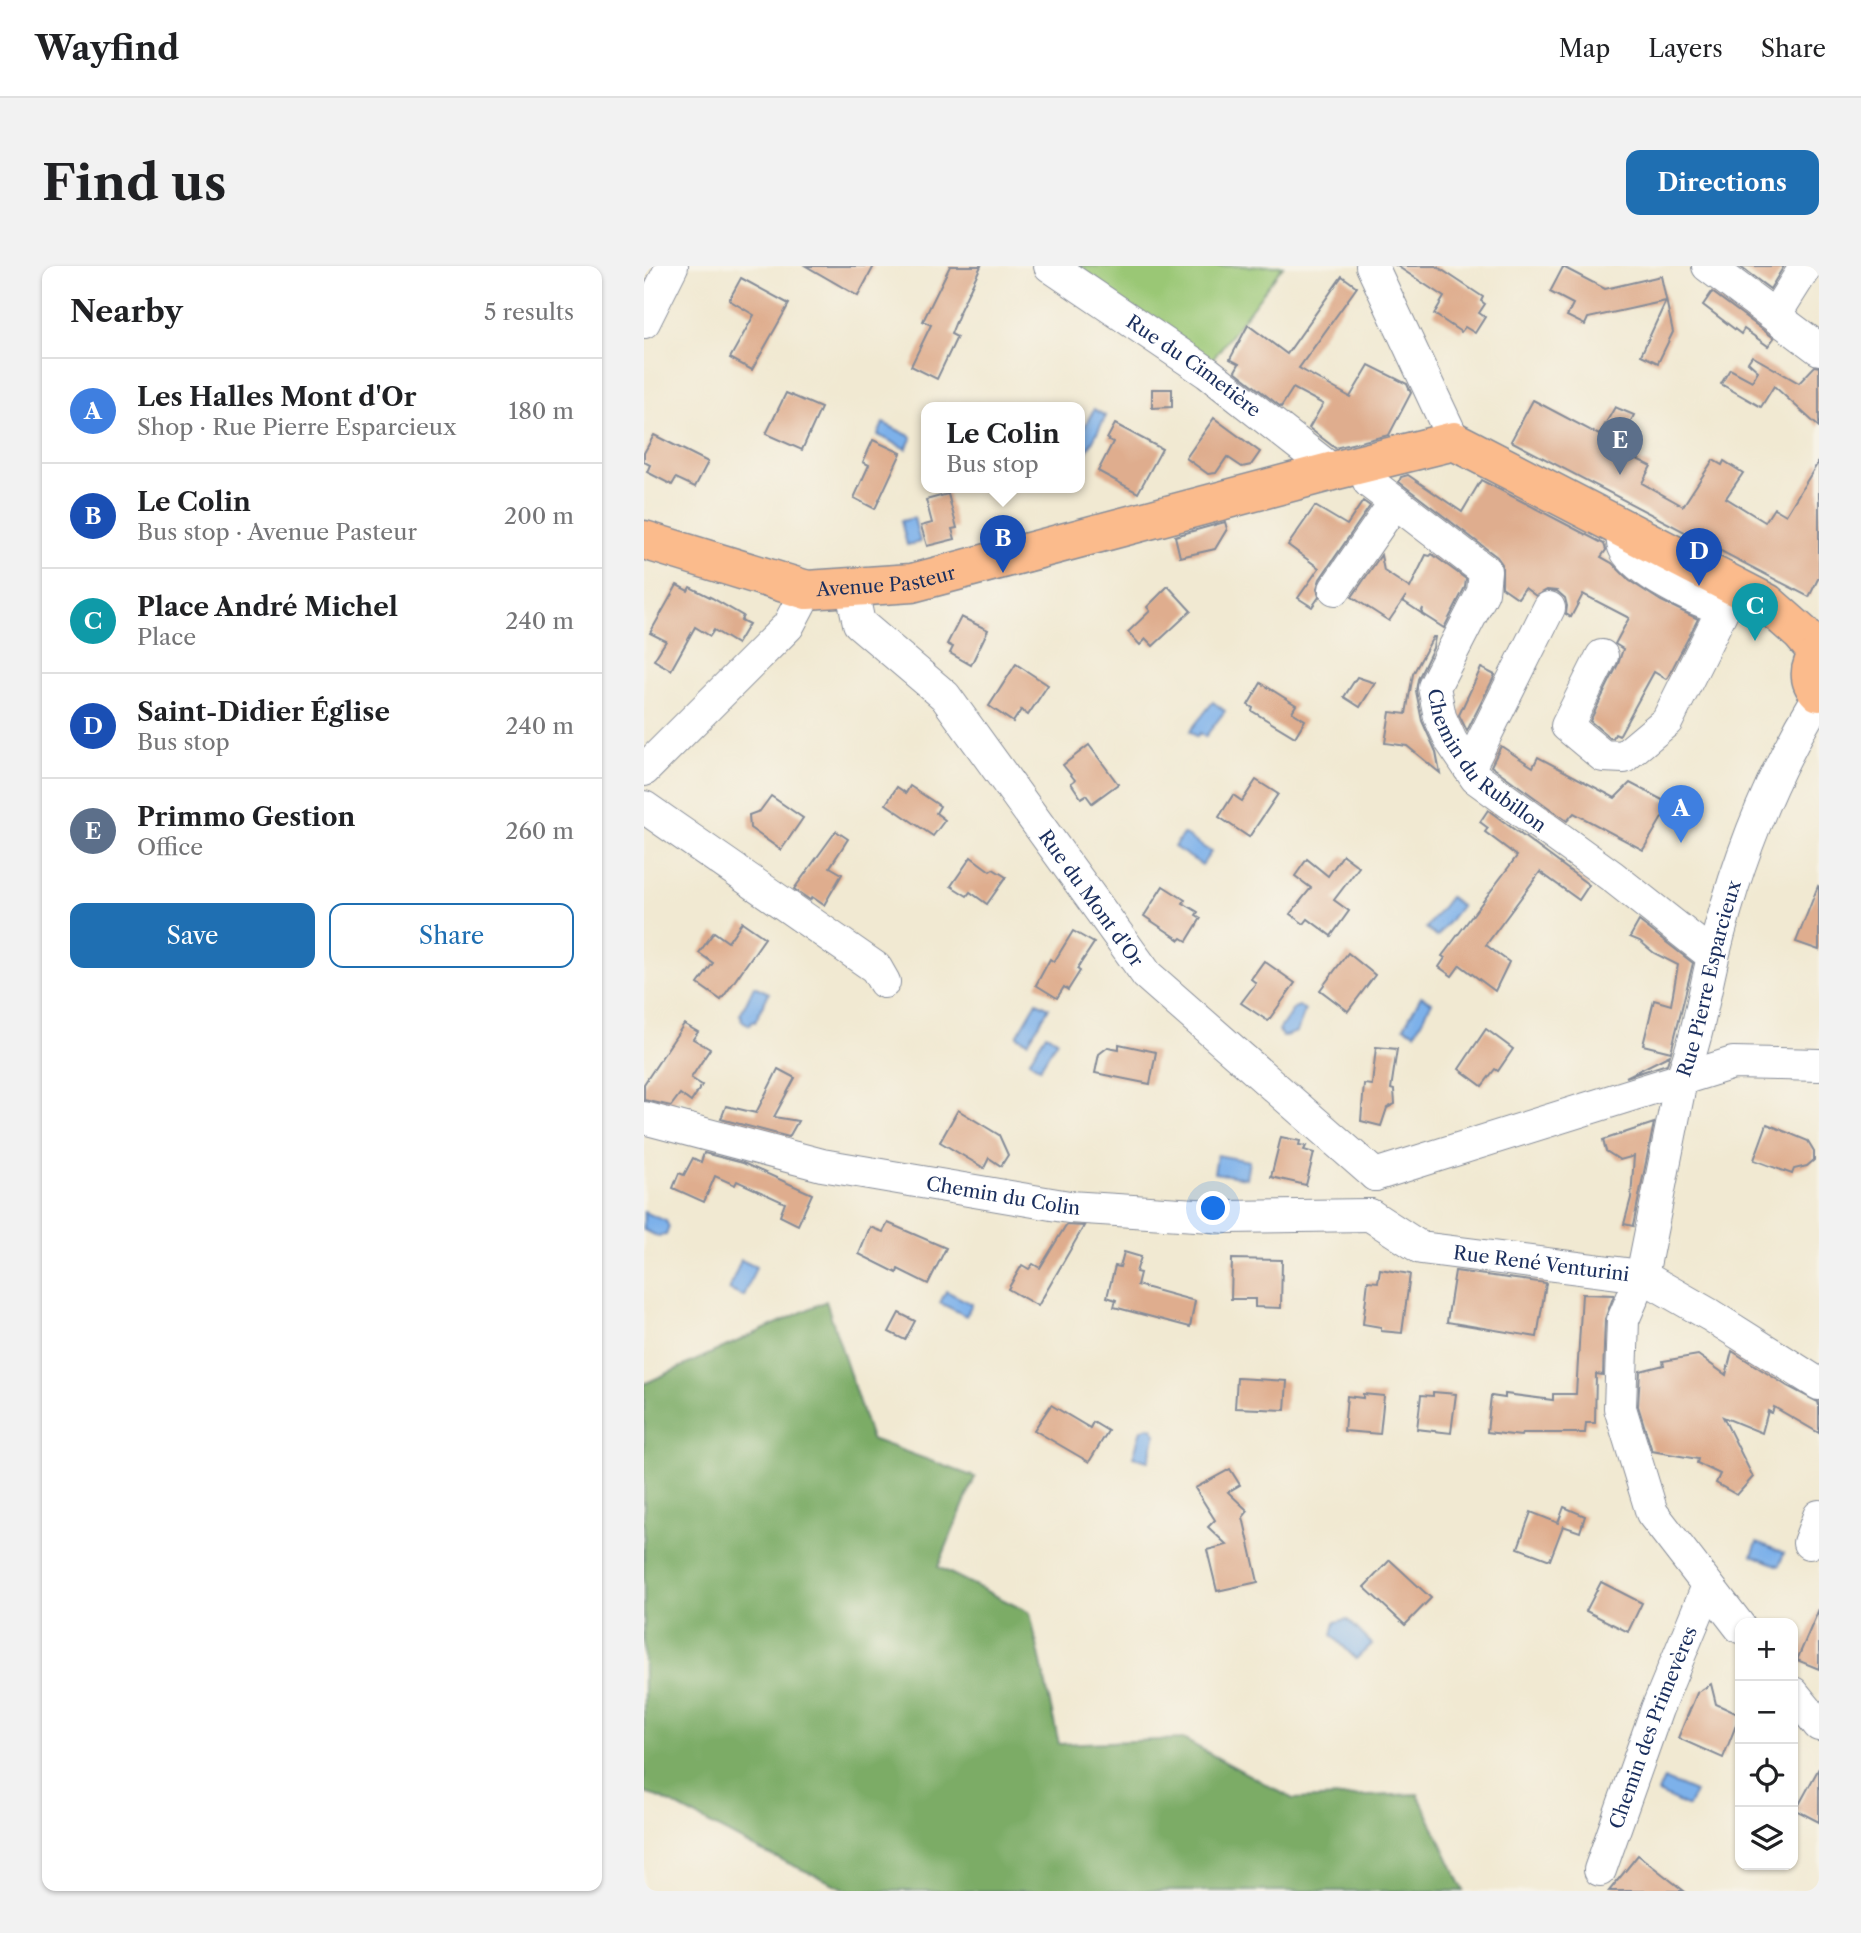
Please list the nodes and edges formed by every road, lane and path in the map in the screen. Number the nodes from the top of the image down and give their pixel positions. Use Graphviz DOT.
graph roads {
  1 [pos="672,266"];
  2 [pos="1050,266"];
  3 [pos="1371,266"];
  4 [pos="1708,266"];
  5 [pos="1806,266"];
  6 [pos="1775,316"];
  7 [pos="644,322"];
  8 [pos="1819,349"];
  9 [pos="1454,441"];
  10 [pos="1348,467"];
  11 [pos="1395,502"];
  12 [pos="644,540"];
  13 [pos="850,587"];
  14 [pos="1335,589"];
  15 [pos="807,590"];
  16 [pos="1729,596"];
  17 [pos="1549,608"];
  18 [pos="1819,654"];
  19 [pos="1602,656"];
  20 [pos="1819,694"];
  21 [pos="1469,768"];
  22 [pos="644,770"];
  23 [pos="644,807"];
  24 [pos="1713,956"];
  25 [pos="884,982"];
  26 [pos="1819,1065"];
  27 [pos="1681,1080"];
  28 [pos="644,1118"];
  29 [pos="1374,1175"];
  30 [pos="1370,1215"];
  31 [pos="1642,1276"];
  32 [pos="1819,1384"];
  33 [pos="1708,1586"];
  34 [pos="1735,1621"];
  35 [pos="1798,1699"];
  36 [pos="1819,1725"];
  37 [pos="1600,1870"];
  1 -- 7 [label="street"];
  2 -- 10 [label="street, Rue du Cimetière"];
  3 -- 9 [label="street"];
  4 -- 6 [label="street"];
  5 -- 6 [label="street"];
  6 -- 8 [label="street"];
  9 -- 10 [label="main road, Avenue Pasteur"];
  9 -- 16 [label="main road"];
  10 -- 11 [label="street, Chemin du Rubillon"];
  10 -- 13 [label="main road, Avenue Pasteur"];
  11 -- 14 [label="street"];
  11 -- 21 [label="street, Chemin du Rubillon"];
  12 -- 15 [label="main road, Avenue Pasteur"];
  13 -- 15 [label="main road, Avenue Pasteur"];
  13 -- 29 [label="street, Rue du Mont d'Or"];
  15 -- 22 [label="street"];
  16 -- 18 [label="main road"];
  16 -- 19 [label="street"];
  17 -- 21 [label="street"];
  18 -- 20 [label="main road"];
  20 -- 24 [label="street, Rue Pierre Esparcieux"];
  21 -- 24 [label="street, Chemin du Rubillon"];
  23 -- 25 [label="street"];
  24 -- 27 [label="street, Rue Pierre Esparcieux"];
  26 -- 27 [label="street"];
  27 -- 29 [label="street"];
  27 -- 31 [label="street, Rue Pierre Esparcieux"];
  28 -- 30 [label="street, Chemin du Colin"];
  29 -- 30 [label="street"];
  30 -- 31 [label="street, Rue René Venturini"];
  31 -- 32 [label="street, Rue René Venturini"];
  31 -- 33 [label="street, Rue Pierre Esparcieux"];
  33 -- 34 [label="street, Rue Pierre Esparcieux"];
  33 -- 37 [label="street, Chemin des Primevères"];
  35 -- 36 [label="street"];
}
